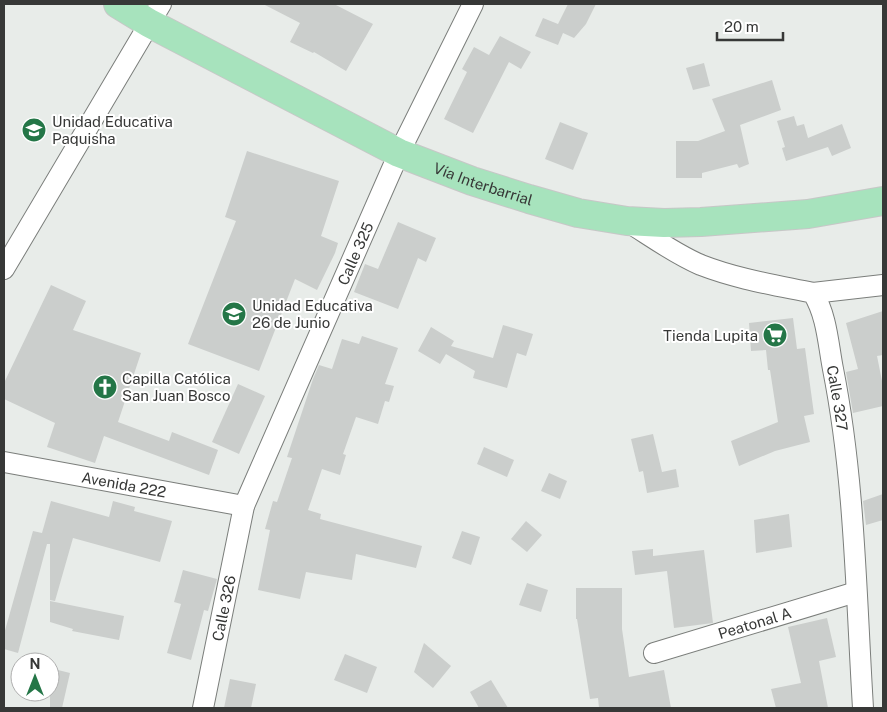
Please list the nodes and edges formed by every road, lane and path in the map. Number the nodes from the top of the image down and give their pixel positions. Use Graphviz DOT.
graph roads {
  1 [pos="118,4"];
  2 [pos="473,4"];
  3 [pos="155,13"];
  4 [pos="399,153"];
  5 [pos="883,201"];
  6 [pos="626,221"];
  7 [pos="4,269"];
  8 [pos="883,285"];
  9 [pos="813,293"];
  10 [pos="4,462"];
  11 [pos="244,506"];
  12 [pos="856,592"];
  13 [pos="654,652"];
  14 [pos="203,708"];
  15 [pos="863,708"];
  1 -- 3 [label="main road, Vía Interbarrial"];
  2 -- 4 [label="street, Calle 325"];
  3 -- 4 [label="main road, Vía Interbarrial"];
  3 -- 7 [label="street"];
  4 -- 6 [label="main road, Vía Interbarrial"];
  4 -- 11 [label="street, Calle 325"];
  5 -- 6 [label="main road, Vía Interbarrial"];
  6 -- 9 [label="street"];
  8 -- 9 [label="street"];
  9 -- 12 [label="street, Calle 327"];
  10 -- 11 [label="street, Avenida 222"];
  11 -- 14 [label="street, Calle 326"];
  12 -- 13 [label="street, Peatonal A"];
  12 -- 15 [label="street, Calle 327"];
}
